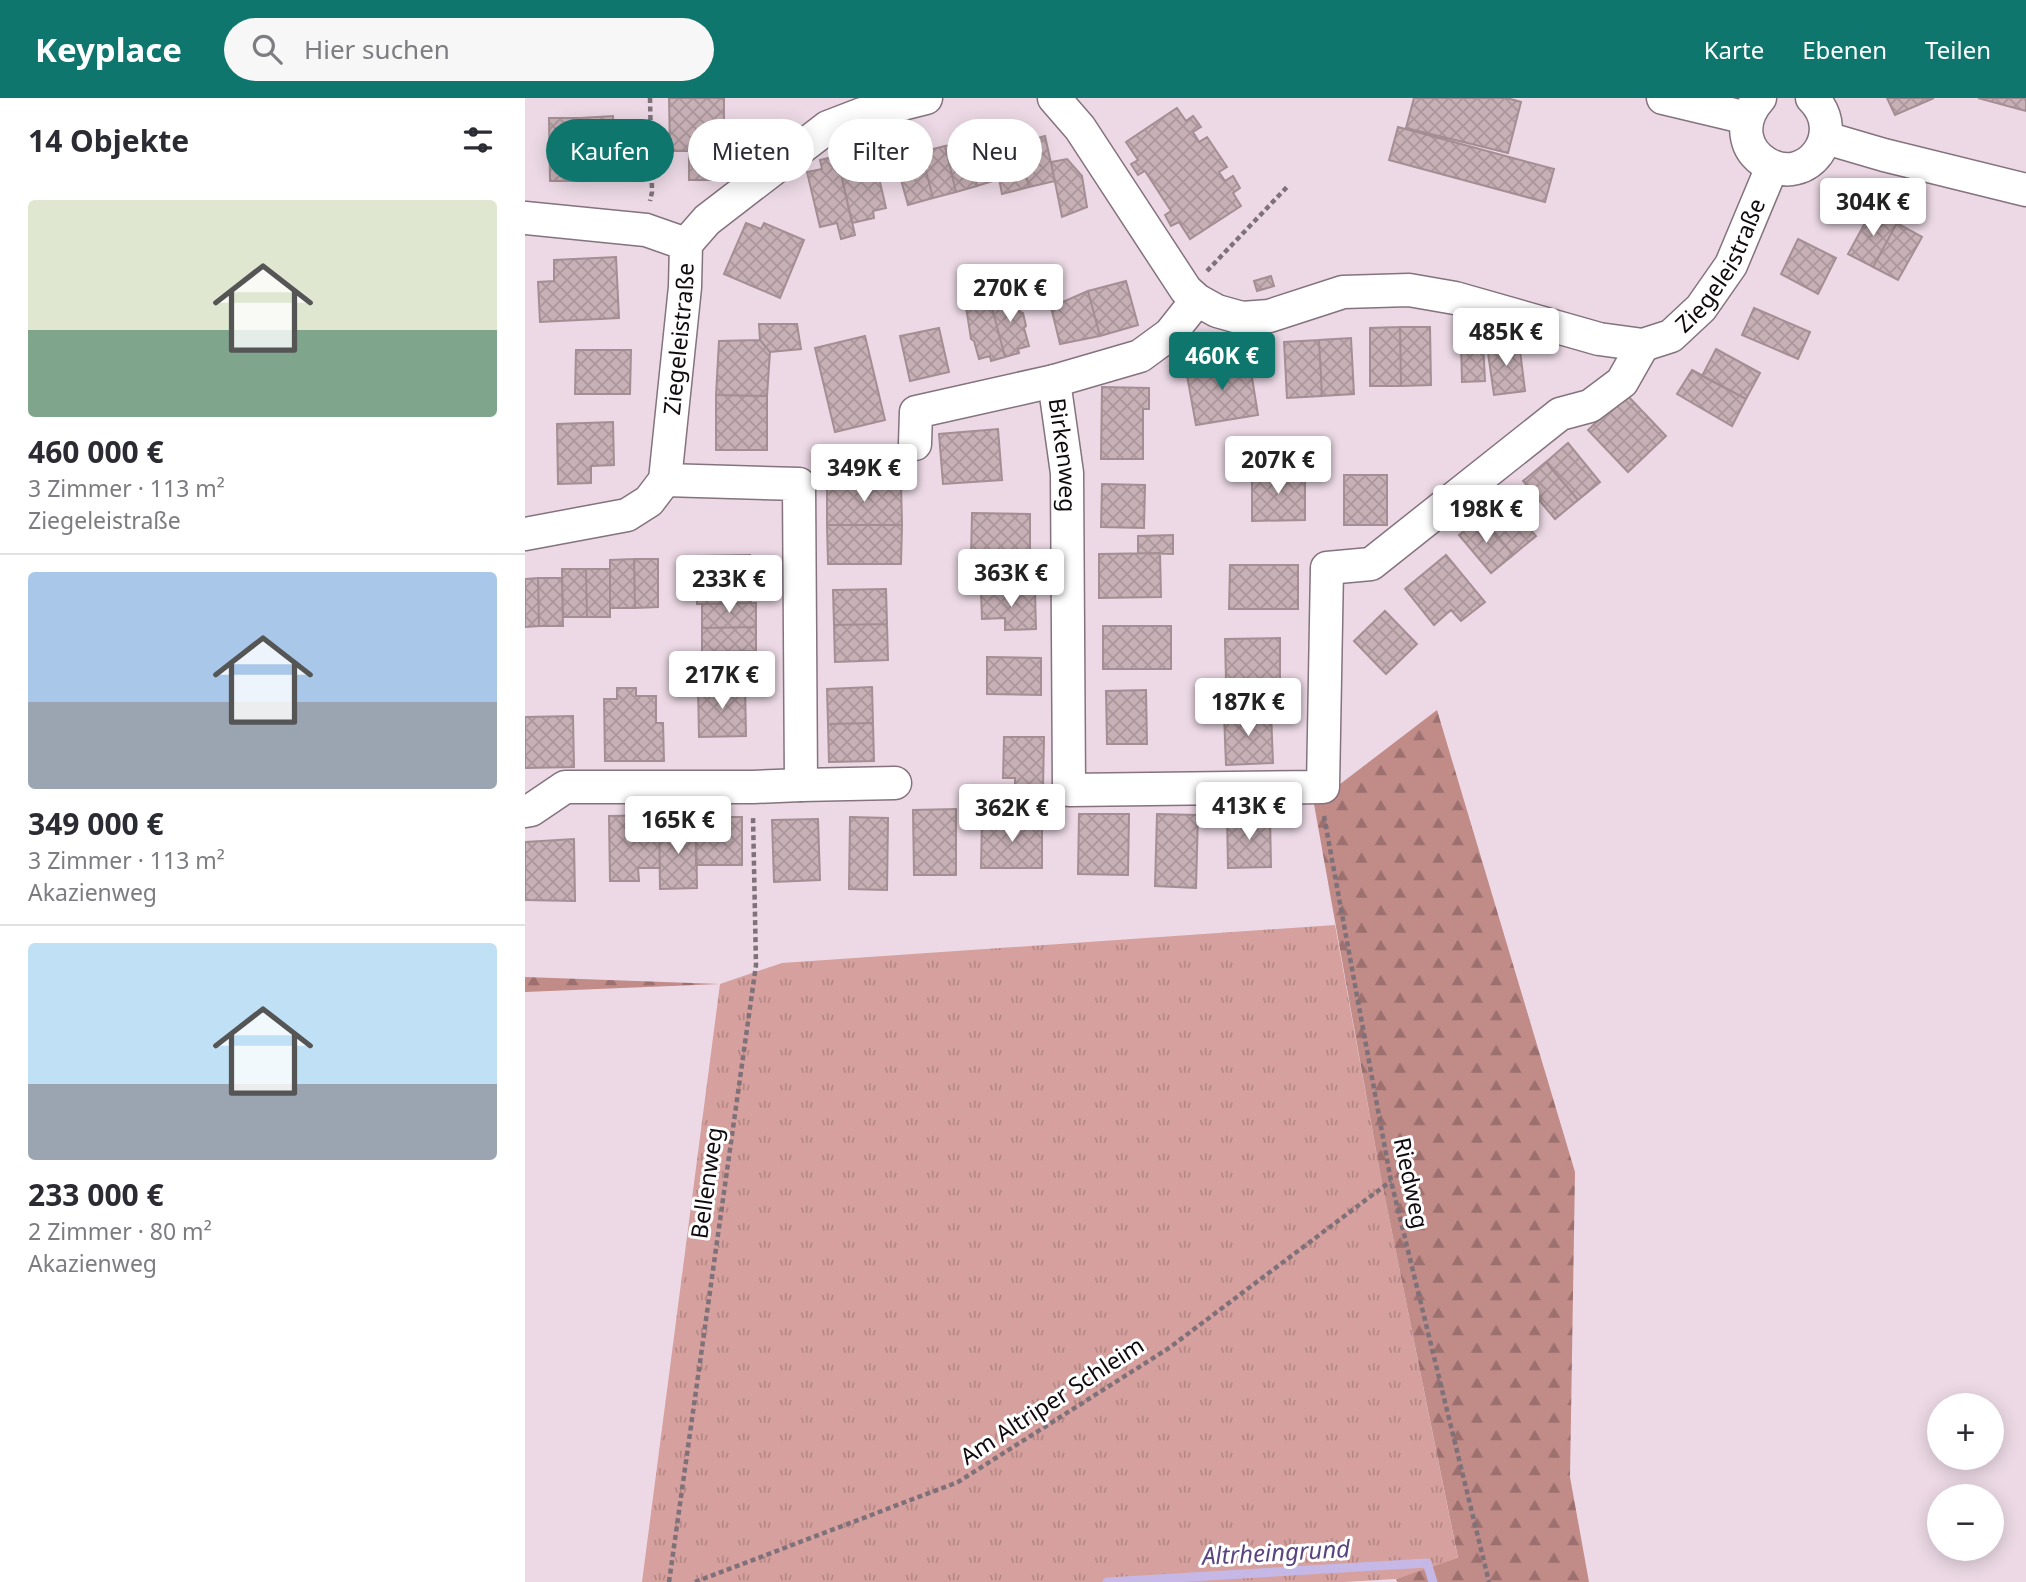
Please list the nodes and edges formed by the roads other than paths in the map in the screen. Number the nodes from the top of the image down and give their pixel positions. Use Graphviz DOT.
graph roads {
  1 [pos="926,98"];
  2 [pos="1054,98"];
  3 [pos="1663,98"];
  4 [pos="1812,98"];
  5 [pos="1754,108"];
  6 [pos="1826,138"];
  7 [pos="1772,167"];
  8 [pos="2026,190"];
  9 [pos="525,218"];
  10 [pos="686,244"];
  11 [pos="1191,295"];
  12 [pos="1643,345"];
  13 [pos="1054,381"];
  14 [pos="915,444"];
  15 [pos="665,480"];
  16 [pos="525,534"];
  17 [pos="895,783"];
  18 [pos="801,785"];
  19 [pos="525,811"];
  1 -- 10 [label="street, Ziegeleistraße"];
  2 -- 11 [label="street"];
  3 -- 5 [label="street"];
  4 -- 6 [label="street"];
  5 -- 7 [label="street"];
  6 -- 7 [label="street"];
  6 -- 8 [label="street"];
  7 -- 12 [label="street, Ziegeleistraße"];
  9 -- 10 [label="street"];
  10 -- 15 [label="street, Ziegeleistraße"];
  11 -- 12 [label="street, Ziegeleistraße"];
  11 -- 13 [label="street, Birkenweg"];
  12 -- 13 [label="street, Birkenweg"];
  13 -- 14 [label="street, Birkenweg"];
  15 -- 16 [label="street"];
  15 -- 18 [label="street"];
  17 -- 18 [label="street"];
  18 -- 19 [label="street"];
}
